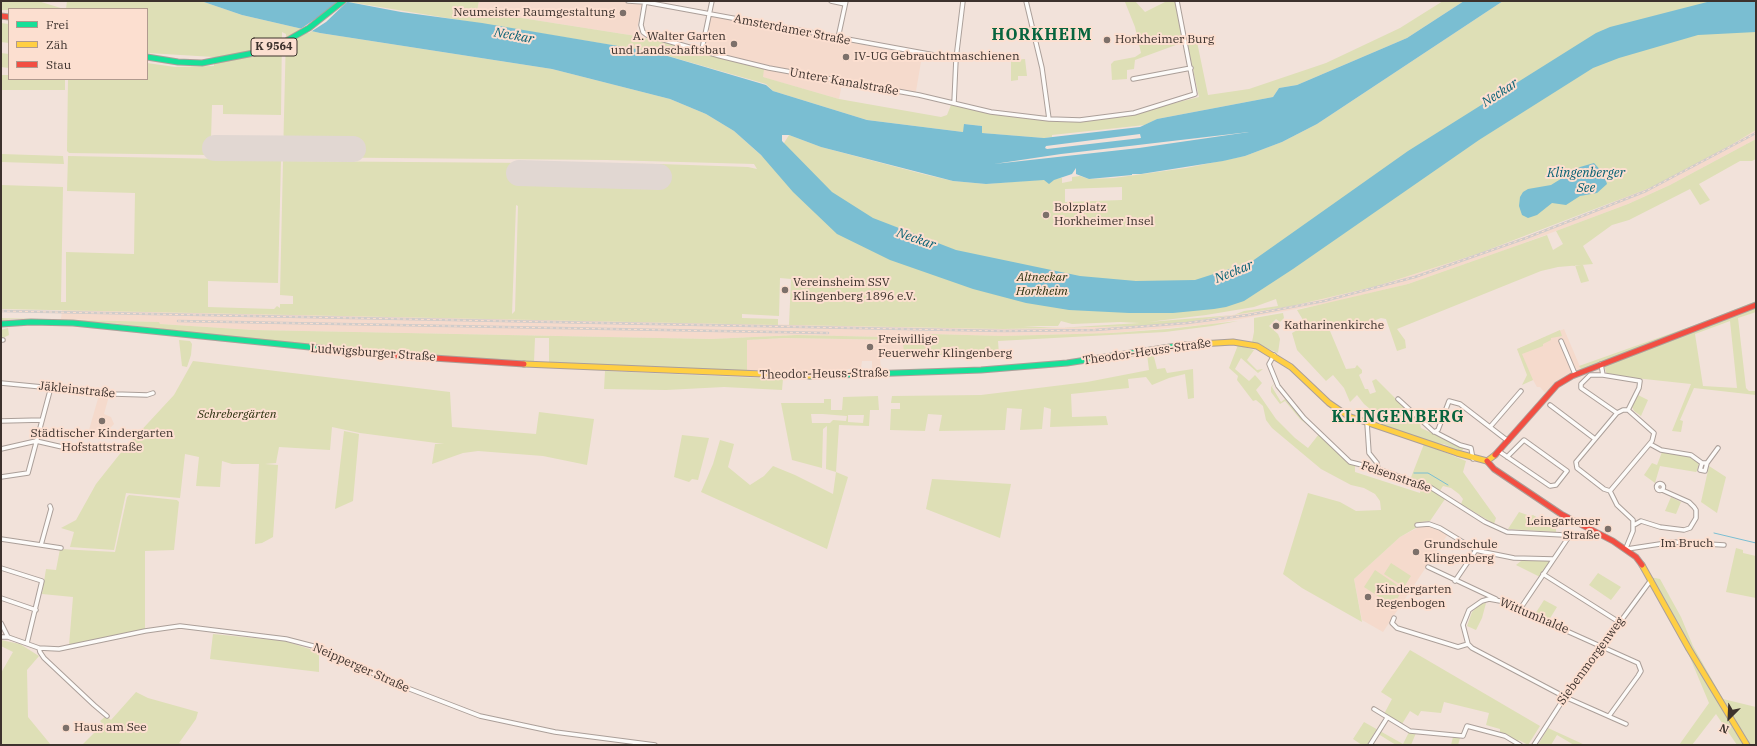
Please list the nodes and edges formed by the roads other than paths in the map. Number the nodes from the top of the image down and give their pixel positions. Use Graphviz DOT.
graph roads {
  1 [pos="343,1"];
  2 [pos="628,1"];
  3 [pos="645,1"];
  4 [pos="712,1"];
  5 [pos="831,1"];
  6 [pos="963,1"];
  7 [pos="1026,1"];
  8 [pos="1177,1"];
  9 [pos="845,2"];
  10 [pos="710,13"];
  11 [pos="838,38"];
  12 [pos="702,49"];
  13 [pos="148,57"];
  14 [pos="956,59"];
  15 [pos="1191,68"];
  16 [pos="1133,80"];
  17 [pos="954,103"];
  18 [pos="1048,119"];
  19 [pos="1756,305"];
  20 [pos="1,324"];
  21 [pos="1561,341"];
  22 [pos="1274,355"];
  23 [pos="1601,364"];
  24 [pos="747,374"];
  25 [pos="1575,374"];
  26 [pos="1602,375"];
  27 [pos="1640,381"];
  28 [pos="1646,382"];
  29 [pos="1,383"];
  30 [pos="51,387"];
  31 [pos="1520,391"];
  32 [pos="153,393"];
  33 [pos="1398,399"];
  34 [pos="1550,405"];
  35 [pos="1628,410"];
  36 [pos="1617,413"];
  37 [pos="42,420"];
  38 [pos="1,421"];
  39 [pos="1367,423"];
  40 [pos="1490,427"];
  41 [pos="1434,432"];
  42 [pos="1595,439"];
  43 [pos="36,441"];
  44 [pos="1508,441"];
  45 [pos="1650,444"];
  46 [pos="78,446"];
  47 [pos="1718,448"];
  48 [pos="1,449"];
  49 [pos="1500,452"];
  50 [pos="1507,457"];
  51 [pos="1473,459"];
  52 [pos="1487,461"];
  53 [pos="1378,469"];
  54 [pos="1,477"];
  55 [pos="1662,490"];
  56 [pos="1610,491"];
  57 [pos="50,506"];
  58 [pos="1418,524"];
  59 [pos="1634,525"];
  60 [pos="1593,531"];
  61 [pos="1570,535"];
  62 [pos="1,539"];
  63 [pos="41,545"];
  64 [pos="1724,545"];
  65 [pos="61,548"];
  66 [pos="1627,549"];
  67 [pos="1476,550"];
  68 [pos="1553,559"];
  69 [pos="1428,567"];
  70 [pos="1,568"];
  71 [pos="1544,574"];
  72 [pos="1651,580"];
  73 [pos="1455,581"];
  74 [pos="1,598"];
  75 [pos="1500,601"];
  76 [pos="1520,609"];
  77 [pos="36,610"];
  78 [pos="1394,618"];
  79 [pos="1619,622"];
  80 [pos="1,623"];
  81 [pos="1,637"];
  82 [pos="8,637"];
  83 [pos="28,643"];
  84 [pos="1468,644"];
  85 [pos="1603,646"];
  86 [pos="40,648"];
  87 [pos="1565,697"];
  88 [pos="1374,709"];
  89 [pos="107,716"];
  90 [pos="1609,716"];
  91 [pos="1387,718"];
  92 [pos="1626,724"];
  93 [pos="655,745"];
  94 [pos="1370,745"];
  95 [pos="1520,745"];
  96 [pos="1534,745"];
  97 [pos="1748,745"];
  1 -- 13 [label="main road, K 9564"];
  2 -- 3 [label="street, Amsterdamer Straße"];
  3 -- 10 [label="street, Amsterdamer Straße"];
  3 -- 12 [label="street, Untere Kanalstraße"];
  4 -- 10 [label="street"];
  5 -- 9 [label="street"];
  6 -- 14 [label="street"];
  7 -- 18 [label="street"];
  8 -- 15 [label="street"];
  9 -- 11 [label="street"];
  10 -- 11 [label="street, Amsterdamer Straße"];
  10 -- 12 [label="street"];
  11 -- 14 [label="street, Amsterdamer Straße"];
  12 -- 17 [label="street, Untere Kanalstraße"];
  14 -- 17 [label="street"];
  15 -- 16 [label="street"];
  15 -- 18 [label="street, Untere Kanalstraße"];
  17 -- 18 [label="street, Untere Kanalstraße"];
  19 -- 23 [label="main road"];
  20 -- 24 [label="main road, Ludwigsburger Straße"];
  21 -- 25 [label="street"];
  22 -- 24 [label="main road, Theodor-Heuss-Straße"];
  22 -- 39 [label="main road, Theodor-Heuss-Straße"];
  22 -- 53 [label="street, Felsenstraße"];
  23 -- 25 [label="main road"];
  23 -- 26 [label="street"];
  25 -- 44 [label="main road"];
  26 -- 27 [label="street"];
  26 -- 36 [label="street"];
  27 -- 28 [label="street"];
  27 -- 35 [label="street"];
  29 -- 30 [label="street, Jäkleinstraße"];
  30 -- 32 [label="street, Jäkleinstraße"];
  30 -- 37 [label="street"];
  31 -- 40 [label="street"];
  33 -- 41 [label="street"];
  34 -- 42 [label="street"];
  35 -- 36 [label="street"];
  35 -- 45 [label="street"];
  36 -- 42 [label="street"];
  37 -- 38 [label="street"];
  37 -- 43 [label="street"];
  39 -- 51 [label="main road, Theodor-Heuss-Straße"];
  39 -- 53 [label="street"];
  40 -- 41 [label="street"];
  40 -- 44 [label="street"];
  41 -- 51 [label="street"];
  42 -- 56 [label="street"];
  43 -- 46 [label="street"];
  43 -- 48 [label="street"];
  43 -- 54 [label="street"];
  44 -- 49 [label="main road"];
  45 -- 47 [label="street"];
  45 -- 56 [label="street"];
  49 -- 50 [label="street"];
  49 -- 52 [label="main road"];
  50 -- 50 [label="street"];
  51 -- 52 [label="main road, Theodor-Heuss-Straße"];
  52 -- 60 [label="main road"];
  53 -- 61 [label="street, Felsenstraße"];
  55 -- 59 [label="street"];
  56 -- 59 [label="street"];
  57 -- 63 [label="street"];
  58 -- 67 [label="street"];
  59 -- 66 [label="street"];
  60 -- 61 [label="street, Felsenstraße"];
  60 -- 66 [label="main road"];
  61 -- 68 [label="street"];
  62 -- 63 [label="street"];
  63 -- 65 [label="street"];
  64 -- 66 [label="street, Im Bruch"];
  66 -- 72 [label="main road"];
  67 -- 68 [label="street"];
  67 -- 73 [label="street"];
  68 -- 71 [label="street"];
  69 -- 73 [label="street"];
  70 -- 77 [label="street"];
  71 -- 76 [label="street"];
  71 -- 79 [label="street"];
  72 -- 79 [label="street, Siebenmorgenweg"];
  72 -- 97 [label="main road"];
  73 -- 75 [label="street"];
  74 -- 77 [label="street"];
  75 -- 76 [label="street, Wittumhalde"];
  75 -- 84 [label="street, Wittumhalde"];
  76 -- 85 [label="street, Wittumhalde"];
  77 -- 83 [label="street"];
  78 -- 84 [label="street"];
  79 -- 85 [label="street, Siebenmorgenweg"];
  80 -- 82 [label="street"];
  81 -- 82 [label="street"];
  82 -- 83 [label="street"];
  83 -- 86 [label="street"];
  84 -- 87 [label="street"];
  85 -- 87 [label="street, Siebenmorgenweg"];
  85 -- 90 [label="street, Wittumhalde"];
  86 -- 89 [label="street"];
  86 -- 93 [label="street, Neipperger Straße"];
  87 -- 90 [label="street"];
  87 -- 96 [label="street, Siebenmorgenweg"];
  88 -- 91 [label="street"];
  90 -- 92 [label="street"];
  91 -- 94 [label="street"];
  91 -- 95 [label="street"];
}
